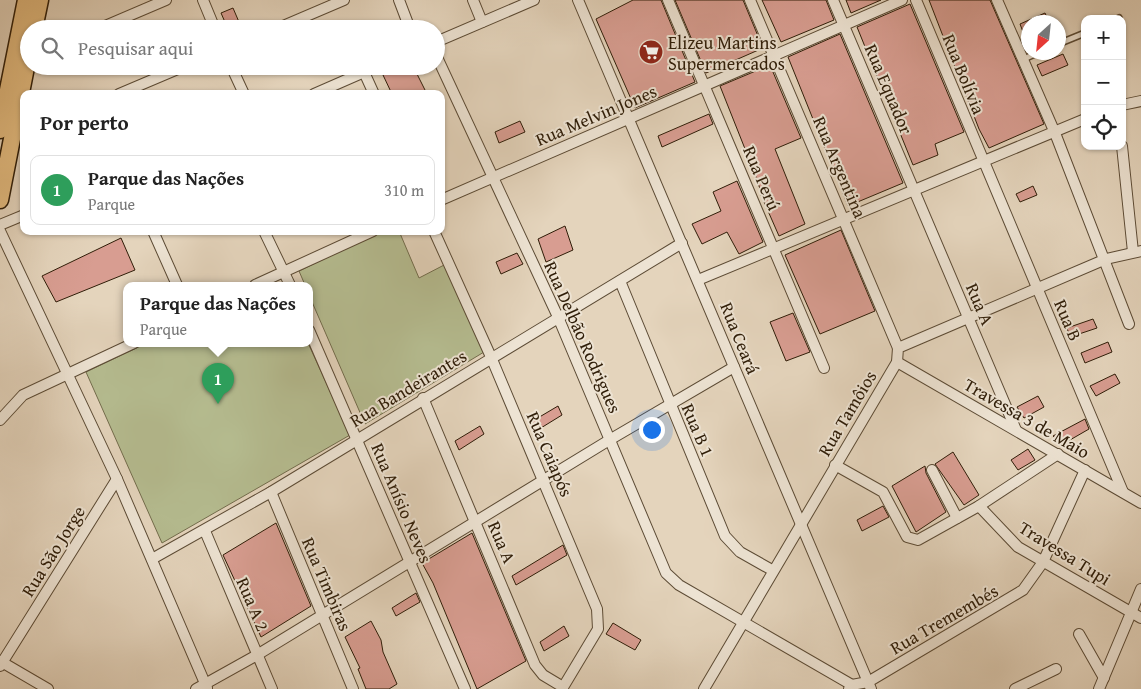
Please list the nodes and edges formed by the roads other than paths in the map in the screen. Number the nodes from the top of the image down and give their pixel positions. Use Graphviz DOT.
graph roads {
  1 [pos="26,0"];
  2 [pos="40,0"];
  3 [pos="166,0"];
  4 [pos="203,0"];
  5 [pos="344,0"];
  6 [pos="399,0"];
  7 [pos="473,0"];
  8 [pos="534,0"];
  9 [pos="578,0"];
  10 [pos="668,0"];
  11 [pos="750,0"];
  12 [pos="833,0"];
  13 [pos="902,0"];
  14 [pos="916,0"];
  15 [pos="997,0"];
  16 [pos="24,20"];
  17 [pos="36,20"];
  18 [pos="119,20"];
  19 [pos="211,20"];
  20 [pos="297,20"];
  21 [pos="407,20"];
  22 [pos="482,22"];
  23 [pos="844,25"];
  24 [pos="1081,35"];
  25 [pos="445,38"];
  26 [pos="1066,41"];
  27 [pos="1021,52"];
  28 [pos="774,54"];
  29 [pos="20,57"];
  30 [pos="1024,60"];
  31 [pos="445,74"];
  32 [pos="24,75"];
  33 [pos="164,75"];
  34 [pos="235,75"];
  35 [pos="357,75"];
  36 [pos="365,75"];
  37 [pos="706,85"];
  38 [pos="21,90"];
  39 [pos="129,90"];
  40 [pos="242,90"];
  41 [pos="323,90"];
  42 [pos="372,90"];
  43 [pos="20,95"];
  44 [pos="1141,101"];
  45 [pos="1126,104"];
  46 [pos="630,118"];
  47 [pos="1081,121"];
  48 [pos="1055,133"];
  49 [pos="12,134"];
  50 [pos="1123,150"];
  51 [pos="983,161"];
  52 [pos="494,177"];
  53 [pos="915,192"];
  54 [pos="445,198"];
  55 [pos="0,200"];
  56 [pos="20,217"];
  57 [pos="845,221"];
  58 [pos="0,225"];
  59 [pos="0,231"];
  60 [pos="155,235"];
  61 [pos="266,235"];
  62 [pos="364,235"];
  63 [pos="436,235"];
  64 [pos="682,243"];
  65 [pos="775,250"];
  66 [pos="1137,252"];
  67 [pos="1106,259"];
  68 [pos="284,272"];
  69 [pos="698,280"];
  70 [pos="176,282"];
  71 [pos="262,282"];
  72 [pos="289,282"];
  73 [pos="620,282"];
  74 [pos="1037,288"];
  75 [pos="558,317"];
  76 [pos="968,318"];
  77 [pos="1129,324"];
  78 [pos="313,339"];
  79 [pos="126,347"];
  80 [pos="898,348"];
  81 [pos="491,357"];
  82 [pos="897,362"];
  83 [pos="734,368"];
  84 [pos="824,368"];
  85 [pos="69,374"];
  86 [pos="423,398"];
  87 [pos="670,405"];
  88 [pos="0,420"];
  89 [pos="1016,430"];
  90 [pos="357,438"];
  91 [pos="611,439"];
  92 [pos="1058,454"];
  93 [pos="835,465"];
  94 [pos="932,470"];
  95 [pos="1084,470"];
  96 [pos="117,479"];
  97 [pos="543,480"];
  98 [pos="271,492"];
  99 [pos="1122,492"];
  100 [pos="1141,503"];
  101 [pos="979,506"];
  102 [pos="957,518"];
  103 [pos="476,522"];
  104 [pos="801,523"];
  105 [pos="205,531"];
  106 [pos="152,559"];
  107 [pos="409,562"];
  108 [pos="1043,562"];
  109 [pos="772,570"];
  110 [pos="1141,589"];
  111 [pos="1131,613"];
  112 [pos="322,615"];
  113 [pos="1141,618"];
  114 [pos="744,621"];
  115 [pos="1079,634"];
  116 [pos="257,655"];
  117 [pos="1,663"];
  118 [pos="1056,669"];
  119 [pos="1104,678"];
  120 [pos="206,686"];
  121 [pos="870,686"];
  122 [pos="851,687"];
  123 [pos="563,688"];
  124 [pos="48,689"];
  125 [pos="196,689"];
  126 [pos="272,689"];
  127 [pos="353,689"];
  128 [pos="465,689"];
  129 [pos="704,689"];
  130 [pos="1016,689"];
  131 [pos="1099,689"];
  1 -- 16 [label="main road"];
  2 -- 17 [label="main road"];
  3 -- 18 [label="street"];
  4 -- 19 [label="street"];
  5 -- 20 [label="street"];
  6 -- 21 [label="street"];
  7 -- 22 [label="street"];
  8 -- 22 [label="street"];
  9 -- 46 [label="street, Rua Ceará"];
  10 -- 37 [label="street, Rua Perú"];
  11 -- 28 [label="street, Rua Argentina"];
  12 -- 23 [label="street, Rua Equador"];
  13 -- 23 [label="street, Rua Melvin Jones"];
  14 -- 51 [label="street, Rua Bolívia"];
  15 -- 27 [label="street"];
  22 -- 25 [label="street"];
  23 -- 28 [label="street, Rua Melvin Jones"];
  23 -- 53 [label="street, Rua Equador"];
  24 -- 26 [label="lane"];
  28 -- 37 [label="street, Rua Melvin Jones"];
  28 -- 57 [label="street, Rua Argentina"];
  29 -- 49 [label="main road"];
  30 -- 48 [label="street"];
  31 -- 52 [label="street, Rua Delbão Rodrigues"];
  32 -- 38 [label="main road"];
  33 -- 39 [label="street"];
  34 -- 40 [label="street"];
  35 -- 41 [label="street"];
  36 -- 42 [label="street"];
  37 -- 46 [label="street, Rua Melvin Jones"];
  37 -- 65 [label="street, Rua Perú"];
  43 -- 49 [label="main road"];
  44 -- 45 [label="street"];
  46 -- 52 [label="street, Rua Melvin Jones"];
  46 -- 64 [label="street, Rua Ceará"];
  47 -- 48 [label="street"];
  48 -- 51 [label="street"];
  48 -- 67 [label="street"];
  49 -- 55 [label="main road"];
  50 -- 66 [label="street"];
  51 -- 53 [label="street"];
  51 -- 74 [label="street, Rua B"];
  52 -- 54 [label="street, Rua Melvin Jones"];
  52 -- 75 [label="street, Rua Delbão Rodrigues"];
  53 -- 57 [label="street"];
  53 -- 76 [label="street, Rua A"];
  56 -- 58 [label="street"];
  57 -- 65 [label="street"];
  57 -- 80 [label="street, Rua Argentina"];
  59 -- 85 [label="street"];
  60 -- 70 [label="street"];
  61 -- 68 [label="street"];
  62 -- 68 [label="street"];
  63 -- 81 [label="street, Rua Caiapós"];
  64 -- 69 [label="street, Rua Ceará"];
  64 -- 73 [label="street, Rua Bandeirantes"];
  65 -- 69 [label="street"];
  65 -- 84 [label="street, Rua Perú"];
  66 -- 67 [label="street"];
  67 -- 74 [label="street"];
  67 -- 77 [label="street"];
  68 -- 71 [label="street"];
  68 -- 72 [label="street"];
  69 -- 83 [label="street, Rua Ceará"];
  73 -- 75 [label="street, Rua Bandeirantes"];
  73 -- 87 [label="street, Rua B 1"];
  74 -- 76 [label="street"];
  74 -- 99 [label="street, Rua B"];
  75 -- 81 [label="street, Rua Bandeirantes"];
  75 -- 91 [label="street, Rua Delbão Rodrigues"];
  76 -- 80 [label="street"];
  76 -- 89 [label="street, Rua A"];
  78 -- 90 [label="street, Rua Anísio Neves"];
  79 -- 85 [label="street"];
  80 -- 82 [label="street, Rua Tamôios"];
  81 -- 86 [label="street, Rua Bandeirantes"];
  81 -- 97 [label="street, Rua Caiapós"];
  82 -- 89 [label="street, Travessa 3 de Maio"];
  82 -- 93 [label="street, Rua Tamôios"];
  83 -- 87 [label="street"];
  83 -- 104 [label="street, Rua Ceará"];
  85 -- 88 [label="street"];
  85 -- 96 [label="street"];
  86 -- 90 [label="street, Rua Bandeirantes"];
  86 -- 103 [label="street, Rua A"];
  87 -- 91 [label="street"];
  87 -- 109 [label="street, Rua B 1"];
  89 -- 92 [label="street, Travessa 3 de Maio"];
  90 -- 98 [label="street, Rua Bandeirantes"];
  90 -- 107 [label="street, Rua Anísio Neves"];
  91 -- 97 [label="street"];
  91 -- 114 [label="street, Rua Delbão Rodrigues"];
  92 -- 95 [label="street, Travessa 3 de Maio"];
  92 -- 101 [label="street"];
  93 -- 102 [label="street"];
  93 -- 104 [label="street, Rua Tamôios"];
  94 -- 102 [label="street"];
  95 -- 99 [label="street, Travessa 3 de Maio"];
  95 -- 108 [label="street, Rua Tremembés"];
  96 -- 106 [label="street"];
  96 -- 117 [label="street, Rua São Jorge"];
  97 -- 103 [label="street"];
  97 -- 123 [label="street, Rua Caiapós"];
  98 -- 105 [label="street, Rua Bandeirantes"];
  98 -- 112 [label="street, Rua Timbiras"];
  99 -- 100 [label="street, Travessa 3 de Maio"];
  101 -- 102 [label="street"];
  101 -- 108 [label="street, Travessa Tupi"];
  103 -- 107 [label="street"];
  103 -- 123 [label="street, Rua A"];
  104 -- 109 [label="street, Rua Tamôios"];
  104 -- 121 [label="street, Rua Ceará"];
  105 -- 106 [label="street, Rua Bandeirantes"];
  105 -- 116 [label="street, Rua A 2"];
  106 -- 120 [label="street"];
  107 -- 112 [label="street"];
  107 -- 128 [label="street, Rua Anísio Neves"];
  108 -- 111 [label="street, Travessa Tupi"];
  108 -- 121 [label="street, Rua Tremembés"];
  109 -- 114 [label="street, Rua Tamôios"];
  110 -- 111 [label="street"];
  111 -- 113 [label="street, Travessa Tupi"];
  111 -- 119 [label="street"];
  112 -- 116 [label="street"];
  112 -- 127 [label="street, Rua Timbiras"];
  114 -- 122 [label="street, Rua Delbão Rodrigues"];
  114 -- 129 [label="street, Rua Tamôios"];
  115 -- 119 [label="street"];
  116 -- 120 [label="street"];
  116 -- 126 [label="street, Rua A 2"];
  117 -- 124 [label="street"];
  118 -- 130 [label="street"];
  119 -- 131 [label="street"];
  120 -- 125 [label="street"];
  121 -- 122 [label="street, Rua Tremembés"];
}
